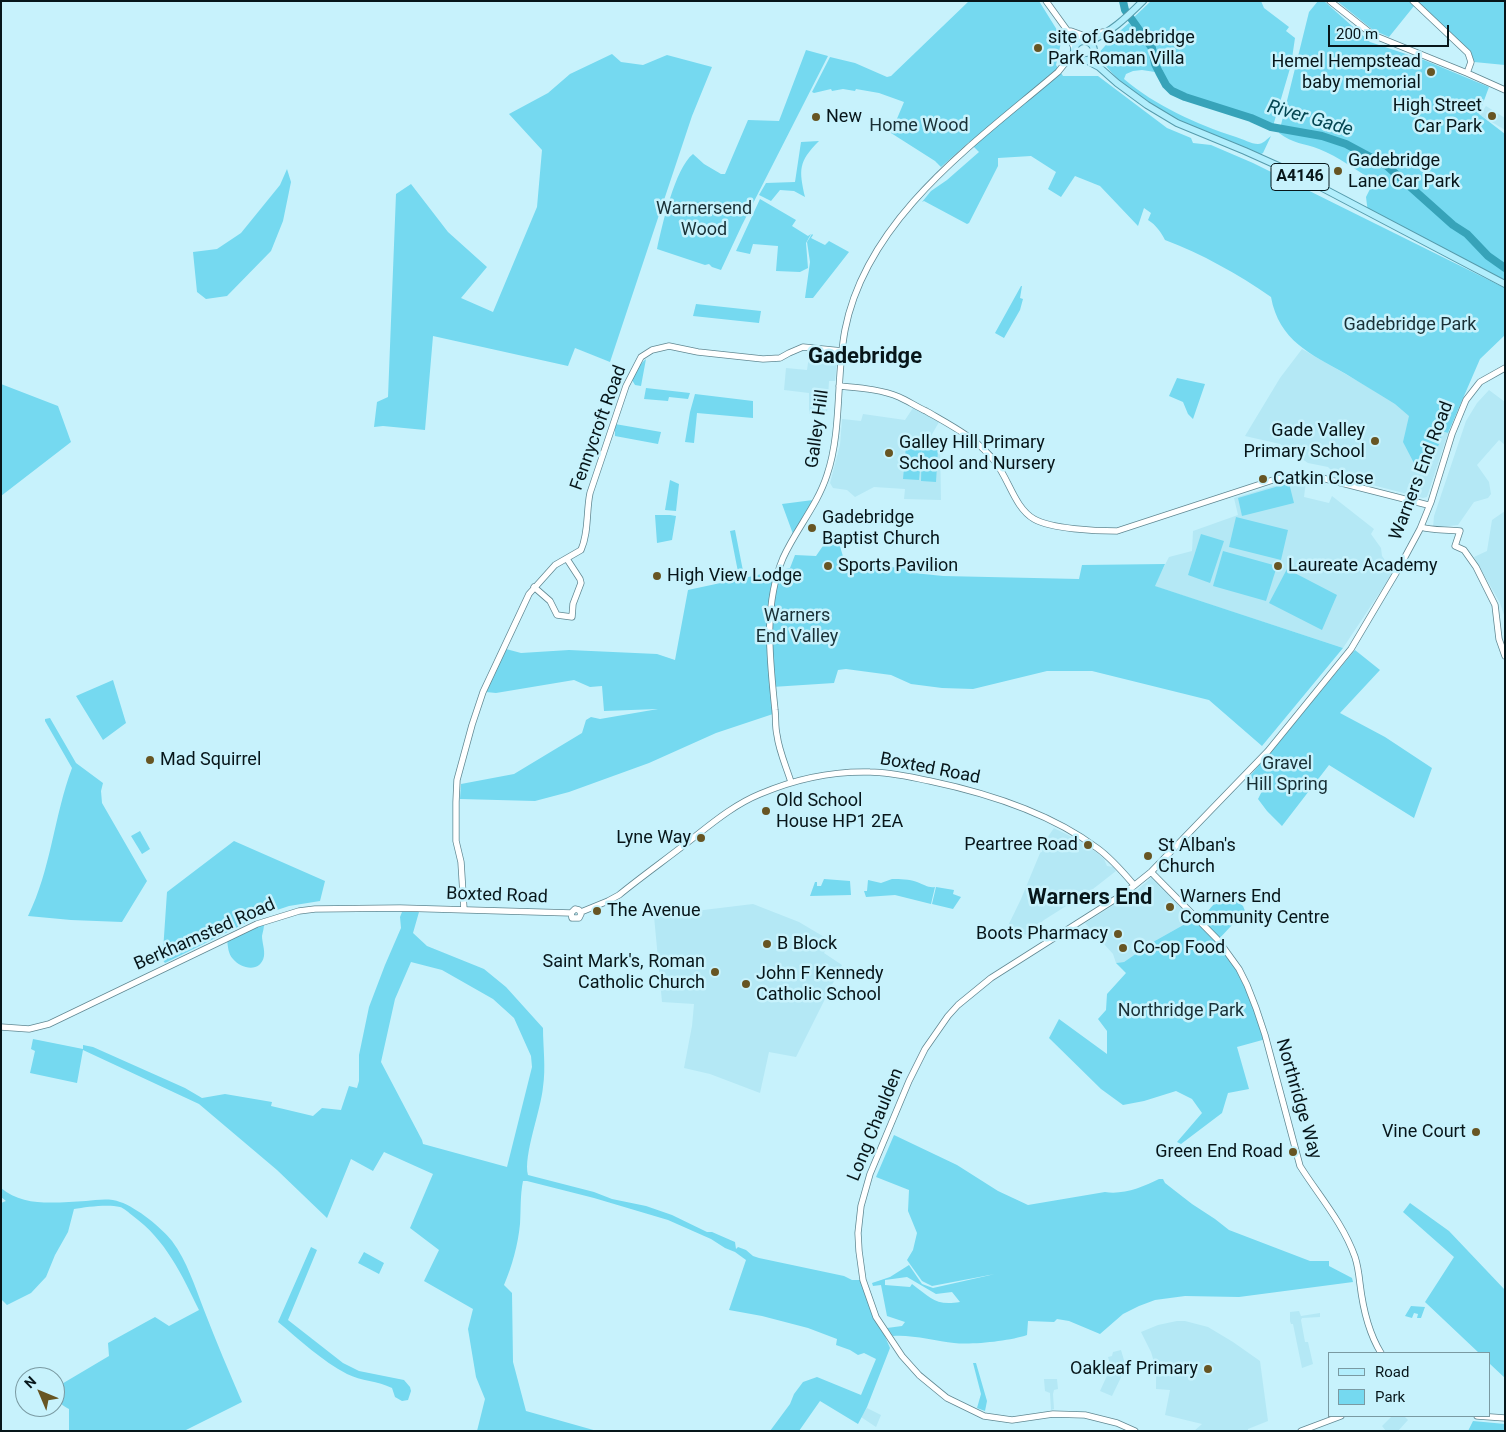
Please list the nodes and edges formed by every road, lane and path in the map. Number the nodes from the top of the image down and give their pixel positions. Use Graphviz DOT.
graph roads {
  1 [pos="1046,1"];
  2 [pos="1143,1"];
  3 [pos="1330,1"];
  4 [pos="1413,1"];
  5 [pos="1067,30"];
  6 [pos="1112,30"];
  7 [pos="1104,36"];
  8 [pos="1085,42"];
  9 [pos="1074,50"];
  10 [pos="1093,52"];
  11 [pos="1083,60"];
  12 [pos="1066,63"];
  13 [pos="1099,66"];
  14 [pos="1467,73"];
  15 [pos="1505,90"];
  16 [pos="1505,284"];
  17 [pos="842,351"];
  18 [pos="1505,368"];
  19 [pos="839,386"];
  20 [pos="1428,505"];
  21 [pos="1421,527"];
  22 [pos="567,559"];
  23 [pos="534,587"];
  24 [pos="1505,656"];
  25 [pos="791,782"];
  26 [pos="1151,872"];
  27 [pos="1134,885"];
  28 [pos="423,908"];
  29 [pos="464,910"];
  30 [pos="1,1027"];
  31 [pos="1380,1352"];
  32 [pos="1338,1417"];
  33 [pos="1491,1417"];
  34 [pos="1505,1418"];
  35 [pos="1134,1431"];
  36 [pos="1301,1431"];
  1 -- 5 [label="street"];
  2 -- 6 [label="main road"];
  3 -- 14 [label="street"];
  4 -- 14 [label="street"];
  5 -- 6 [label="street"];
  5 -- 8 [label="street"];
  5 -- 9 [label="street"];
  6 -- 7 [label="main road"];
  7 -- 8 [label="main road"];
  7 -- 10 [label="main road"];
  8 -- 9 [label="main road"];
  8 -- 10 [label="main road"];
  9 -- 11 [label="main road"];
  9 -- 12 [label="street, Galley Hill"];
  10 -- 11 [label="main road"];
  10 -- 13 [label="main road, A4146"];
  11 -- 12 [label="street, Galley Hill"];
  11 -- 13 [label="main road, A4146"];
  12 -- 17 [label="street, Galley Hill"];
  13 -- 16 [label="main road, A4146"];
  14 -- 15 [label="street"];
  17 -- 19 [label="street, Galley Hill"];
  17 -- 22 [label="street, Fennycroft Road"];
  18 -- 20 [label="street, Warners End Road"];
  19 -- 20 [label="street"];
  19 -- 25 [label="street, Galley Hill"];
  20 -- 21 [label="street, Warners End Road"];
  21 -- 24 [label="street"];
  21 -- 26 [label="street, Warners End Road"];
  22 -- 23 [label="street, Fennycroft Road"];
  22 -- 23 [label="street"];
  23 -- 29 [label="street, Fennycroft Road"];
  25 -- 27 [label="street, Boxted Road"];
  25 -- 29 [label="street, Boxted Road"];
  26 -- 27 [label="street, Long Chaulden"];
  26 -- 31 [label="street, Northridge Way"];
  27 -- 35 [label="street, Long Chaulden"];
  28 -- 29 [label="street, Boxted Road"];
  28 -- 30 [label="street, Berkhamsted Road"];
  32 -- 36 [label="street"];
  33 -- 34 [label="street"];
}
